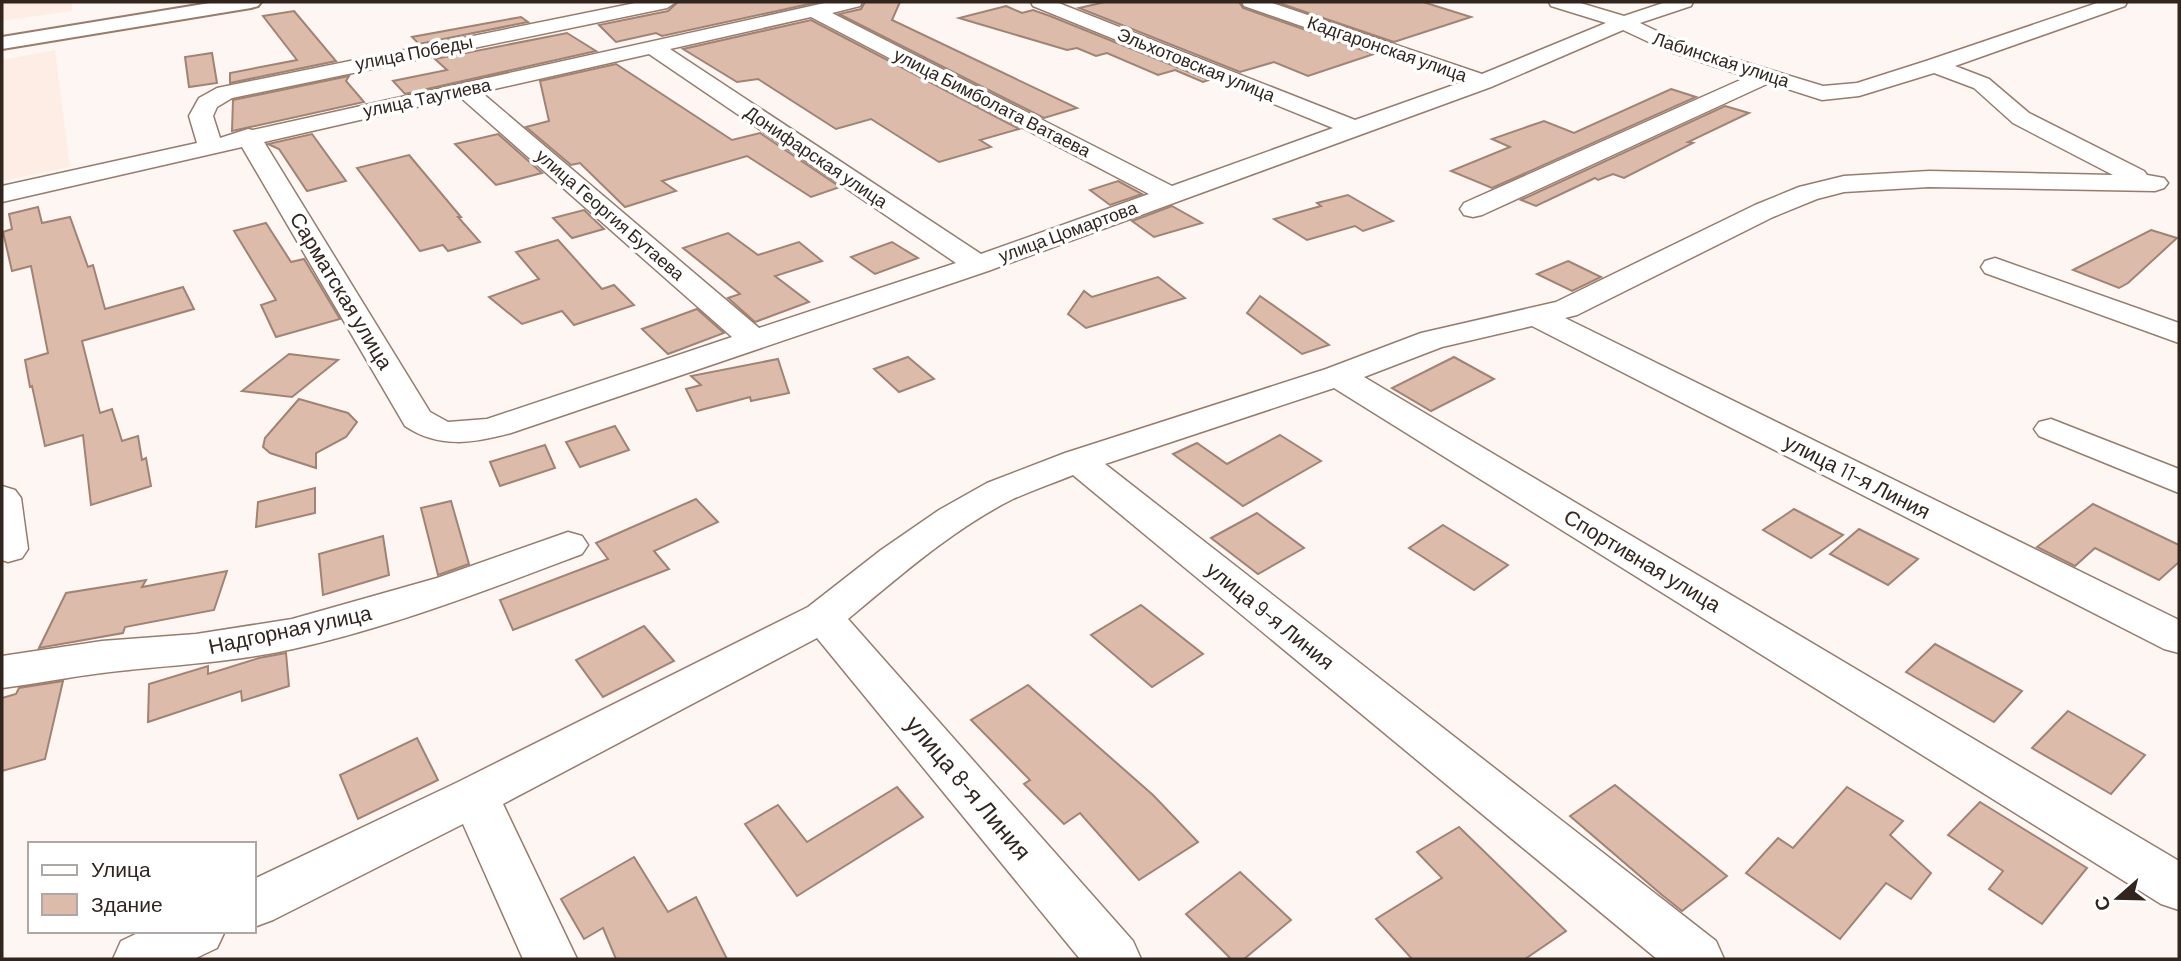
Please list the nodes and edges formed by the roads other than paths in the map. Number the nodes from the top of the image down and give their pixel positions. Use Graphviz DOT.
graph roads {
  1 [pos="208,2"];
  2 [pos="251,2"];
  3 [pos="667,2"];
  4 [pos="853,2"];
  5 [pos="1040,2"];
  6 [pos="1251,2"];
  7 [pos="1558,2"];
  8 [pos="1684,2"];
  9 [pos="2118,2"];
  10 [pos="814,11"];
  11 [pos="1624,22"];
  12 [pos="2,35"];
  13 [pos="2,43"];
  14 [pos="654,48"];
  15 [pos="1934,66"];
  16 [pos="1769,75"];
  17 [pos="1483,82"];
  18 [pos="465,90"];
  19 [pos="1353,128"];
  20 [pos="248,136"];
  21 [pos="210,145"];
  22 [pos="2167,187"];
  23 [pos="2,194"];
  24 [pos="1170,195"];
  25 [pos="1473,209"];
  26 [pos="978,265"];
  27 [pos="1995,267"];
  28 [pos="1535,315"];
  29 [pos="2179,334"];
  30 [pos="755,341"];
  31 [pos="1338,376"];
  32 [pos="2051,429"];
  33 [pos="444,434"];
  34 [pos="1078,461"];
  35 [pos="2179,482"];
  36 [pos="2,498"];
  37 [pos="568,545"];
  38 [pos="8,549"];
  39 [pos="823,617"];
  40 [pos="2179,638"];
  41 [pos="2,672"];
  42 [pos="475,796"];
  43 [pos="2179,888"];
  44 [pos="256,903"];
  45 [pos="194,933"];
  46 [pos="140,959"];
  47 [pos="550,959"];
  48 [pos="1114,959"];
  49 [pos="1697,959"];
  1 -- 12 [label="main road"];
  2 -- 13 [label="main road"];
  3 -- 21 [label="street, улица Победы"];
  4 -- 10 [label="street, улица Таутиева"];
  5 -- 19 [label="street, Эльхотовская улица"];
  6 -- 17 [label="street, Кадгаронская улица"];
  7 -- 11 [label="street, Лабинская улица"];
  8 -- 11 [label="street, улица Цомартова"];
  9 -- 15 [label="street, Лабинская улица"];
  10 -- 14 [label="street, улица Таутиева"];
  10 -- 24 [label="street, улица Бимболата Ватаева"];
  11 -- 16 [label="street, Лабинская улица"];
  11 -- 17 [label="street, улица Цомартова"];
  14 -- 18 [label="street, улица Таутиева"];
  14 -- 26 [label="street, Донифарская улица"];
  15 -- 16 [label="street, Лабинская улица"];
  15 -- 22 [label="street"];
  16 -- 25 [label="street"];
  17 -- 19 [label="street, улица Цомартова"];
  18 -- 20 [label="street, улица Таутиева"];
  18 -- 30 [label="street, улица Георгия Бутаева"];
  19 -- 24 [label="street, улица Цомартова"];
  20 -- 21 [label="street, улица Таутиева"];
  20 -- 33 [label="street, Сарматская улица"];
  21 -- 23 [label="street, улица Таутиева"];
  22 -- 28 [label="street"];
  24 -- 26 [label="street, улица Цомартова"];
  26 -- 30 [label="street, улица Цомартова"];
  27 -- 29 [label="street"];
  28 -- 31 [label="street"];
  28 -- 40 [label="street, улица 11-я Линия"];
  30 -- 33 [label="street, улица Цомартова"];
  31 -- 34 [label="street"];
  31 -- 43 [label="street, Спортивная улица"];
  32 -- 35 [label="street"];
  34 -- 39 [label="street"];
  34 -- 49 [label="street, улица 9-я Линия"];
  36 -- 38 [label="street"];
  37 -- 41 [label="street, Надгорная улица"];
  39 -- 42 [label="street"];
  39 -- 48 [label="street, улица 8-я Линия"];
  42 -- 44 [label="street"];
  42 -- 47 [label="street"];
  45 -- 46 [label="street"];
}
